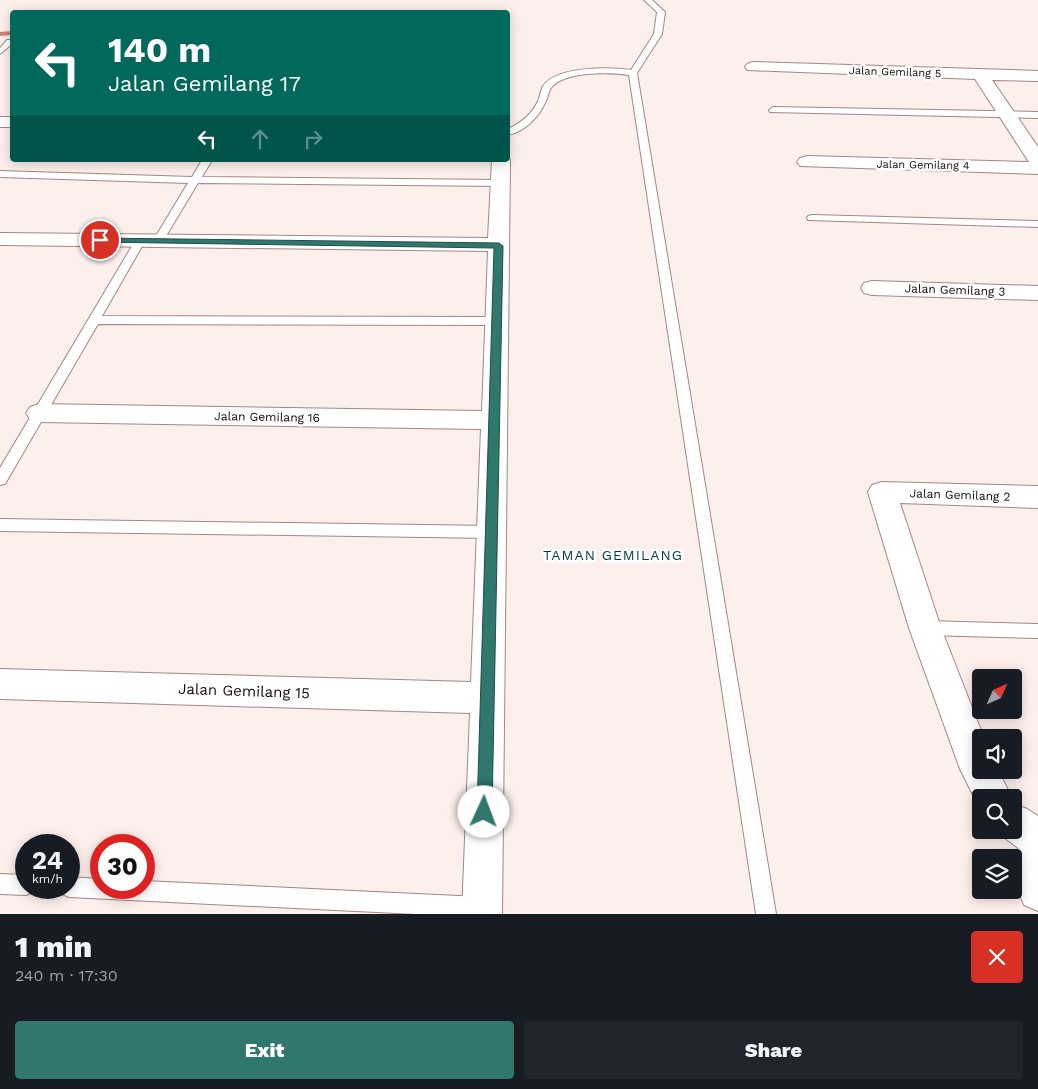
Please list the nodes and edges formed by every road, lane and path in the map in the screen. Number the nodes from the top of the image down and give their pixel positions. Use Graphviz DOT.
graph roads {
  1 [pos="648,0"];
  2 [pos="10,42"];
  3 [pos="0,52"];
  4 [pos="753,68"];
  5 [pos="633,73"];
  6 [pos="981,75"];
  7 [pos="1038,76"];
  8 [pos="773,110"];
  9 [pos="1007,115"];
  10 [pos="1038,115"];
  11 [pos="510,131"];
  12 [pos="1038,161"];
  13 [pos="207,162"];
  14 [pos="807,162"];
  15 [pos="1038,168"];
  16 [pos="501,171"];
  17 [pos="0,174"];
  18 [pos="196,180"];
  19 [pos="812,218"];
  20 [pos="1038,224"];
  21 [pos="0,239"];
  22 [pos="149,241"];
  23 [pos="499,246"];
  24 [pos="872,288"];
  25 [pos="1038,293"];
  26 [pos="93,320"];
  27 [pos="497,321"];
  28 [pos="39,413"];
  29 [pos="494,420"];
  30 [pos="0,480"];
  31 [pos="1038,497"];
  32 [pos="0,525"];
  33 [pos="492,532"];
  34 [pos="925,628"];
  35 [pos="1038,631"];
  36 [pos="0,684"];
  37 [pos="488,698"];
  38 [pos="989,789"];
  39 [pos="1022,828"];
  40 [pos="1038,839"];
  41 [pos="1038,847"];
  42 [pos="0,884"];
  43 [pos="15,885"];
  44 [pos="80,888"];
  45 [pos="1038,891"];
  46 [pos="482,910"];
  47 [pos="766,914"];
  1 -- 5 [label="lane"];
  2 -- 3 [label="lane"];
  4 -- 6 [label="street, Jalan Gemilang 5"];
  5 -- 11 [label="lane"];
  5 -- 47 [label="lane"];
  6 -- 7 [label="street, Jalan Gemilang 5"];
  6 -- 9 [label="street"];
  8 -- 9 [label="lane"];
  9 -- 10 [label="lane"];
  9 -- 12 [label="street"];
  13 -- 18 [label="lane"];
  14 -- 15 [label="street, Jalan Gemilang 4"];
  16 -- 18 [label="lane"];
  16 -- 23 [label="street"];
  17 -- 18 [label="lane"];
  18 -- 22 [label="lane"];
  19 -- 20 [label="lane"];
  21 -- 22 [label="street"];
  22 -- 23 [label="street"];
  22 -- 26 [label="lane"];
  23 -- 27 [label="street"];
  24 -- 25 [label="street, Jalan Gemilang 3"];
  26 -- 27 [label="lane"];
  26 -- 28 [label="lane"];
  27 -- 29 [label="street"];
  28 -- 29 [label="street, Jalan Gemilang 16"];
  28 -- 30 [label="lane"];
  29 -- 33 [label="street"];
  31 -- 34 [label="street, Jalan Gemilang 2"];
  32 -- 33 [label="lane"];
  33 -- 37 [label="street"];
  34 -- 35 [label="lane"];
  34 -- 38 [label="street"];
  36 -- 37 [label="street, Jalan Gemilang 15"];
  37 -- 46 [label="street"];
  39 -- 40 [label="street"];
  41 -- 45 [label="street"];
  42 -- 43 [label="lane"];
  44 -- 46 [label="lane"];
}
